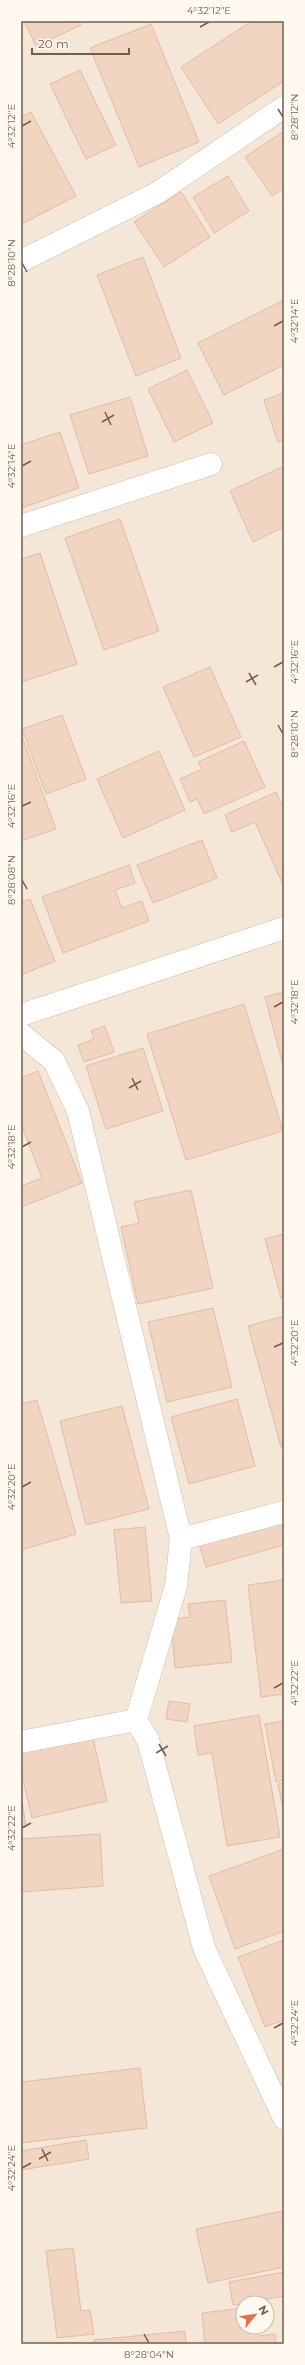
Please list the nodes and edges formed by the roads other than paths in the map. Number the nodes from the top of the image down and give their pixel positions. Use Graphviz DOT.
graph roads {
  1 [pos="284,107"];
  2 [pos="21,261"];
  3 [pos="211,464"];
  4 [pos="21,526"];
  5 [pos="284,928"];
  6 [pos="21,1015"];
  7 [pos="21,1034"];
  8 [pos="284,1512"];
  9 [pos="182,1539"];
  10 [pos="136,1720"];
  11 [pos="21,1742"];
  12 [pos="284,2118"];
  1 -- 2 [label="street"];
  3 -- 4 [label="street"];
  5 -- 6 [label="street"];
  7 -- 9 [label="street"];
  8 -- 9 [label="street"];
  9 -- 10 [label="street"];
  10 -- 11 [label="street"];
  10 -- 12 [label="street"];
}
